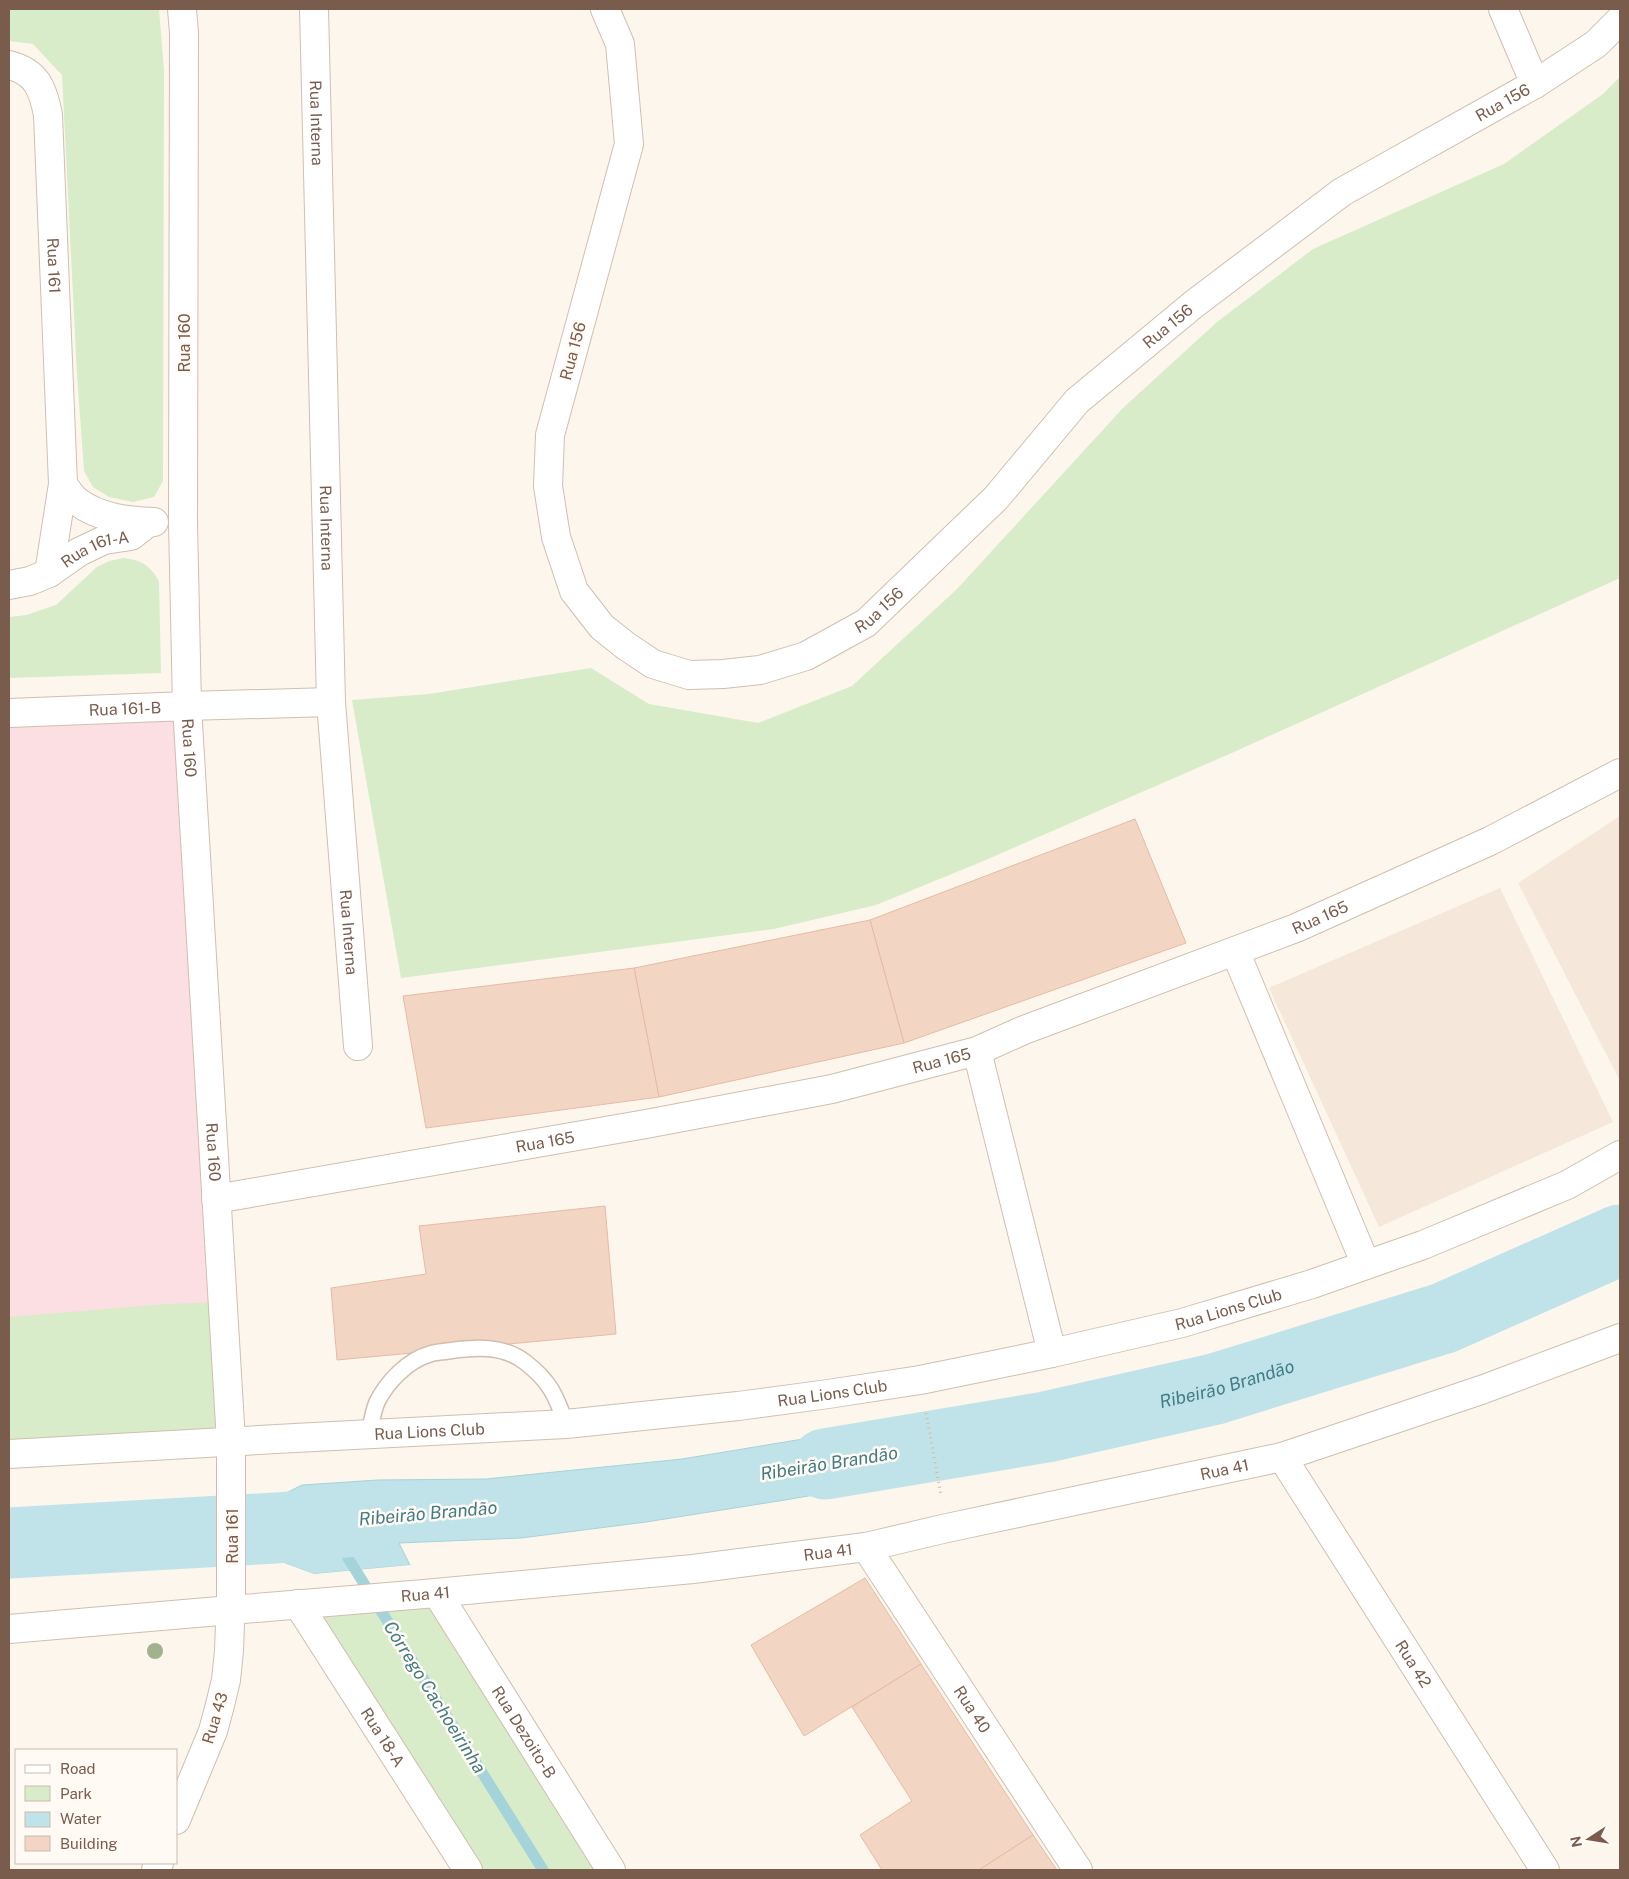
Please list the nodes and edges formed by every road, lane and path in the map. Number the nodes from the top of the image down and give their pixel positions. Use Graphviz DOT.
graph roads {
  1 [pos="314,9"];
  2 [pos="605,9"];
  3 [pos="1503,9"];
  4 [pos="186,17"];
  5 [pos="1620,20"];
  6 [pos="9,65"];
  7 [pos="1534,84"];
  8 [pos="62,484"];
  9 [pos="149,522"];
  10 [pos="183,523"];
  11 [pos="49,573"];
  12 [pos="9,585"];
  13 [pos="331,702"];
  14 [pos="187,706"];
  15 [pos="9,713"];
  16 [pos="1620,773"];
  17 [pos="1235,951"];
  18 [pos="358,1046"];
  19 [pos="978,1051"];
  20 [pos="1620,1154"];
  21 [pos="216,1199"];
  22 [pos="1366,1265"];
  23 [pos="1620,1338"];
  24 [pos="1052,1353"];
  25 [pos="920,1380"];
  26 [pos="566,1424"];
  27 [pos="369,1435"];
  28 [pos="232,1451"];
  29 [pos="9,1454"];
  30 [pos="1282,1457"];
  31 [pos="947,1528"];
  32 [pos="866,1547"];
  33 [pos="430,1594"];
  34 [pos="298,1604"];
  35 [pos="235,1605"];
  36 [pos="9,1629"];
  37 [pos="178,1815"];
  38 [pos="468,1870"];
  39 [pos="611,1870"];
  40 [pos="1078,1870"];
  41 [pos="1545,1870"];
  1 -- 13 [label="street, Rua Interna"];
  2 -- 7 [label="street, Rua 156"];
  3 -- 7 [label="street"];
  4 -- 10 [label="street, Rua 160"];
  5 -- 7 [label="street, Rua 156"];
  6 -- 8 [label="street, Rua 161"];
  8 -- 9 [label="street"];
  8 -- 11 [label="street, Rua 161"];
  9 -- 10 [label="street, Rua 161-A"];
  9 -- 11 [label="street, Rua 161-A"];
  10 -- 14 [label="street, Rua 160"];
  11 -- 12 [label="street, Rua 161-A"];
  13 -- 14 [label="street, Rua 161-B"];
  13 -- 18 [label="street, Rua Interna"];
  14 -- 15 [label="street, Rua 161-B"];
  14 -- 21 [label="street, Rua 160"];
  16 -- 17 [label="street, Rua 165"];
  17 -- 19 [label="street, Rua 165"];
  17 -- 22 [label="street"];
  19 -- 21 [label="street, Rua 165"];
  19 -- 24 [label="street"];
  20 -- 22 [label="street, Rua Lions Club"];
  21 -- 28 [label="street, Rua 160"];
  22 -- 24 [label="street, Rua Lions Club"];
  23 -- 30 [label="street, Rua 41"];
  24 -- 25 [label="street, Rua Lions Club"];
  25 -- 26 [label="street, Rua Lions Club"];
  25 -- 31 [label="path"];
  26 -- 27 [label="street, Rua Lions Club"];
  26 -- 27 [label="lane"];
  27 -- 28 [label="street, Rua Lions Club"];
  28 -- 29 [label="street, Rua Lions Club"];
  28 -- 35 [label="street, Rua 161"];
  30 -- 31 [label="street, Rua 41"];
  30 -- 41 [label="street, Rua 42"];
  31 -- 32 [label="street, Rua 41"];
  32 -- 33 [label="street, Rua 41"];
  32 -- 40 [label="street, Rua 40"];
  33 -- 34 [label="street, Rua 41"];
  33 -- 39 [label="street, Rua Dezoito-B"];
  34 -- 35 [label="street, Rua 41"];
  34 -- 38 [label="street, Rua 18-A"];
  35 -- 36 [label="street, Rua 41"];
  35 -- 37 [label="street, Rua 43"];
}
